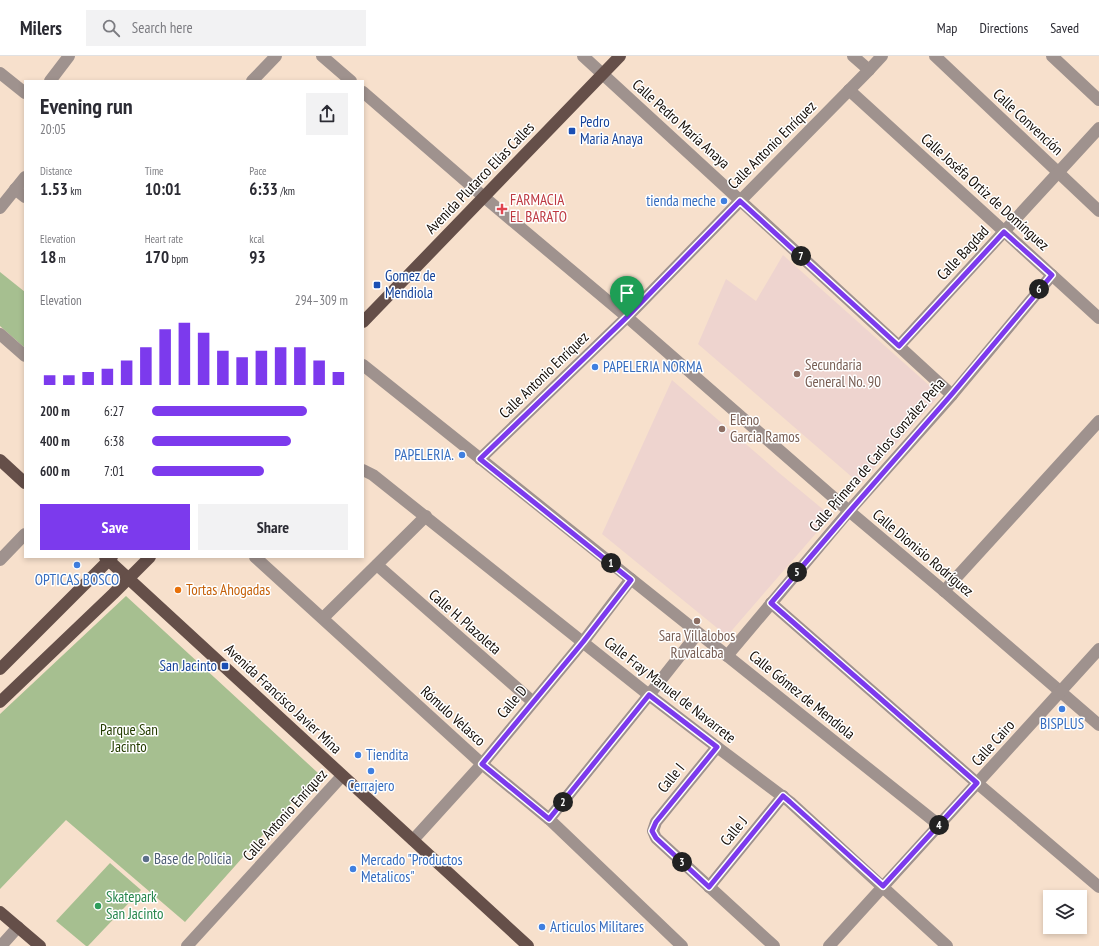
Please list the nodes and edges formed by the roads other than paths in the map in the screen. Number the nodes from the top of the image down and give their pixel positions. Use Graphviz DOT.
graph roads {
  1 [pos="70,56"];
  2 [pos="276,56"];
  3 [pos="322,56"];
  4 [pos="583,56"];
  5 [pos="620,56"];
  6 [pos="853,56"];
  7 [pos="882,56"];
  8 [pos="935,56"];
  9 [pos="1052,56"];
  10 [pos="869,70"];
  11 [pos="603,74"];
  12 [pos="51,80"];
  13 [pos="253,80"];
  14 [pos="350,80"];
  15 [pos="3,81"];
  16 [pos="849,90"];
  17 [pos="24,92"];
  18 [pos="364,93"];
  19 [pos="1099,100"];
  20 [pos="1099,128"];
  21 [pos="1058,172"];
  22 [pos="24,178"];
  23 [pos="15,189"];
  24 [pos="24,196"];
  25 [pos="484,197"];
  26 [pos="740,201"];
  27 [pos="0,208"];
  28 [pos="1099,211"];
  29 [pos="1004,232"];
  30 [pos="1052,275"];
  31 [pos="627,317"];
  32 [pos="1099,318"];
  33 [pos="364,321"];
  34 [pos="0,334"];
  35 [pos="899,346"];
  36 [pos="24,355"];
  37 [pos="364,366"];
  38 [pos="952,394"];
  39 [pos="1099,421"];
  40 [pos="480,459"];
  41 [pos="1,462"];
  42 [pos="364,470"];
  43 [pos="24,482"];
  44 [pos="849,512"];
  45 [pos="426,516"];
  46 [pos="24,535"];
  47 [pos="109,558"];
  48 [pos="149,558"];
  49 [pos="261,559"];
  50 [pos="0,560"];
  51 [pos="377,565"];
  52 [pos="129,579"];
  53 [pos="631,580"];
  54 [pos="944,591"];
  55 [pos="771,603"];
  56 [pos="323,618"];
  57 [pos="698,633"];
  58 [pos="583,642"];
  59 [pos="1099,649"];
  60 [pos="727,656"];
  61 [pos="0,669"];
  62 [pos="1060,692"];
  63 [pos="649,695"];
  64 [pos="0,702"];
  65 [pos="533,702"];
  66 [pos="1099,725"];
  67 [pos="717,747"];
  68 [pos="482,764"];
  69 [pos="342,776"];
  70 [pos="977,783"];
  71 [pos="783,796"];
  72 [pos="549,819"];
  73 [pos="939,825"];
  74 [pos="413,840"];
  75 [pos="883,886"];
  76 [pos="709,887"];
  77 [pos="1099,887"];
  78 [pos="0,912"];
  79 [pos="18,927"];
  80 [pos="1,946"];
  81 [pos="40,946"];
  82 [pos="187,946"];
  83 [pos="528,946"];
  84 [pos="682,946"];
  85 [pos="774,946"];
  86 [pos="829,946"];
  87 [pos="947,946"];
  1 -- 12 [label="street"];
  2 -- 13 [label="street"];
  3 -- 14 [label="street"];
  4 -- 11 [label="street, Calle Pedro María Anaya"];
  5 -- 11 [label="main road, Avenida Plutarco Elías Calles"];
  6 -- 10 [label="street"];
  7 -- 10 [label="street, Calle Antonio Enríquez"];
  8 -- 21 [label="street, Calle Convención"];
  9 -- 19 [label="street"];
  10 -- 16 [label="street, Calle Antonio Enríquez"];
  11 -- 25 [label="main road, Avenida Plutarco Elías Calles"];
  11 -- 26 [label="street, Calle Pedro María Anaya"];
  15 -- 17 [label="street"];
  16 -- 26 [label="street, Calle Antonio Enríquez"];
  16 -- 29 [label="street, Calle Joséfa Ortiz de Domínguez"];
  18 -- 25 [label="street, Calle Dionisio Rodríguez"];
  20 -- 21 [label="street, Calle Bagdad"];
  21 -- 28 [label="street, Calle Convención"];
  21 -- 29 [label="street, Calle Bagdad"];
  22 -- 23 [label="street"];
  23 -- 24 [label="street"];
  23 -- 27 [label="street"];
  25 -- 31 [label="street, Calle Dionisio Rodríguez"];
  25 -- 33 [label="main road, Avenida Plutarco Elías Calles"];
  26 -- 31 [label="street, Calle Antonio Enríquez"];
  26 -- 35 [label="street, Calle Pedro María Anaya"];
  29 -- 30 [label="street, Calle Joséfa Ortiz de Domínguez"];
  29 -- 35 [label="street, Calle Bagdad"];
  30 -- 32 [label="street, Calle Joséfa Ortiz de Domínguez"];
  30 -- 38 [label="street, Calle Primera de Carlos González Peña"];
  31 -- 40 [label="street, Calle Antonio Enríquez"];
  31 -- 44 [label="street, Calle Dionisio Rodríguez"];
  34 -- 36 [label="street"];
  35 -- 38 [label="street, Calle Pedro María Anaya"];
  37 -- 40 [label="street, Calle Gómez de Mendiola"];
  38 -- 44 [label="street, Calle Primera de Carlos González Peña"];
  39 -- 54 [label="street"];
  40 -- 53 [label="street, Calle Gómez de Mendiola"];
  41 -- 43 [label="main road"];
  42 -- 45 [label="street, Calle Fray Manuel de Navarrete"];
  44 -- 54 [label="street, Calle Dionisio Rodríguez"];
  44 -- 55 [label="street, Calle Primera de Carlos González Peña"];
  45 -- 51 [label="street"];
  45 -- 58 [label="street, Calle Fray Manuel de Navarrete"];
  46 -- 50 [label="street"];
  47 -- 52 [label="main road, Avenida Francisco Javier Mina"];
  47 -- 61 [label="main road"];
  48 -- 52 [label="main road"];
  49 -- 56 [label="street, Rómulo Velasco"];
  51 -- 56 [label="street"];
  51 -- 65 [label="street, Calle H. Plazoleta"];
  52 -- 64 [label="main road"];
  52 -- 69 [label="main road, Avenida Francisco Javier Mina"];
  53 -- 57 [label="street, Calle Gómez de Mendiola"];
  53 -- 58 [label="street, Calle D"];
  54 -- 62 [label="street, Calle Dionisio Rodríguez"];
  55 -- 60 [label="street, Calle Primera de Carlos González Peña"];
  55 -- 70 [label="street"];
  56 -- 68 [label="street, Rómulo Velasco"];
  57 -- 60 [label="street, Calle Gómez de Mendiola"];
  57 -- 63 [label="street"];
  58 -- 63 [label="street, Calle Fray Manuel de Navarrete"];
  58 -- 65 [label="street, Calle D"];
  59 -- 62 [label="street, Calle Cairo"];
  60 -- 73 [label="street, Calle Gómez de Mendiola"];
  62 -- 66 [label="street, Calle Dionisio Rodríguez"];
  62 -- 70 [label="street, Calle Cairo"];
  63 -- 67 [label="street, Calle Fray Manuel de Navarrete"];
  63 -- 72 [label="street"];
  65 -- 68 [label="street, Calle D"];
  67 -- 71 [label="street, Calle Fray Manuel de Navarrete"];
  67 -- 76 [label="street, Calle I"];
  68 -- 72 [label="street, Rómulo Velasco"];
  68 -- 74 [label="street, Calle D"];
  69 -- 74 [label="main road, Avenida Francisco Javier Mina"];
  69 -- 82 [label="street, Calle Antonio Enríquez"];
  70 -- 73 [label="street, Calle Cairo"];
  70 -- 77 [label="street"];
  71 -- 75 [label="street, Calle Fray Manuel de Navarrete"];
  71 -- 76 [label="street, Calle J"];
  72 -- 84 [label="street, Rómulo Velasco"];
  73 -- 75 [label="street, Calle Cairo"];
  74 -- 83 [label="main road, Avenida Francisco Javier Mina"];
  75 -- 86 [label="street, Calle Cairo"];
  75 -- 87 [label="street, Calle Fray Manuel de Navarrete"];
  76 -- 85 [label="street"];
  78 -- 79 [label="main road"];
  79 -- 80 [label="street"];
  79 -- 81 [label="main road"];
}
